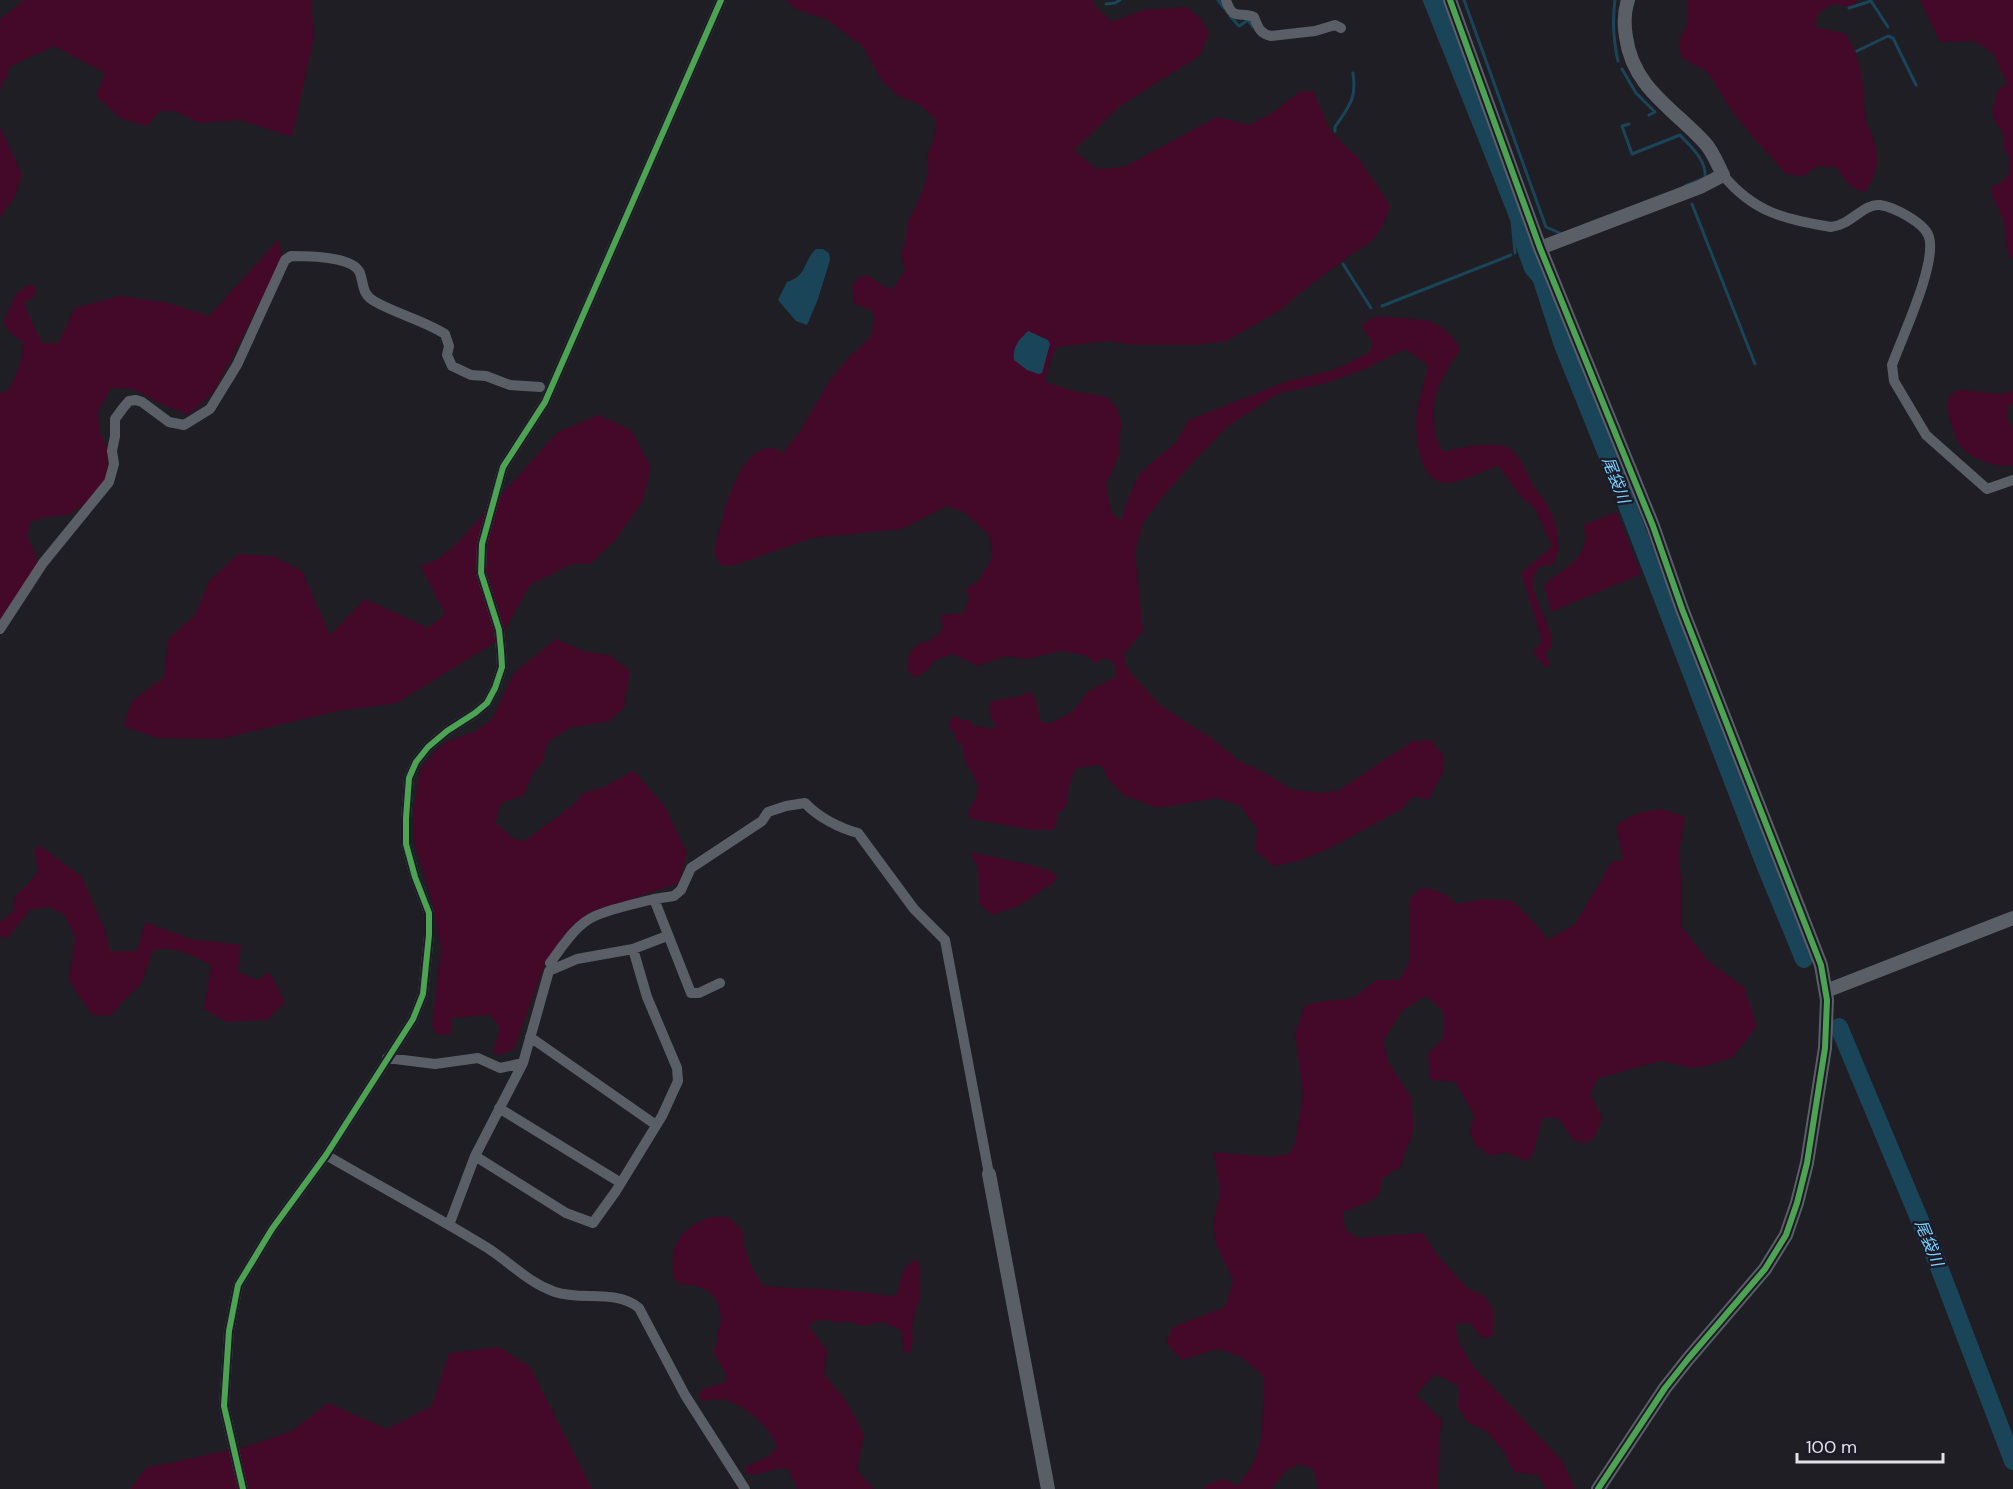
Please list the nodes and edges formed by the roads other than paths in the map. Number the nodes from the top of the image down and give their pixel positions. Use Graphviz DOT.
graph roads {
  1 [pos="721,0"];
  2 [pos="1226,0"];
  3 [pos="1450,0"];
  4 [pos="1628,0"];
  5 [pos="1341,28"];
  6 [pos="1723,176"];
  7 [pos="1540,248"];
  8 [pos="540,387"];
  9 [pos="2013,480"];
  10 [pos="0,629"];
  11 [pos="654,899"];
  12 [pos="2013,918"];
  13 [pos="668,936"];
  14 [pos="633,949"];
  15 [pos="554,968"];
  16 [pos="720,983"];
  17 [pos="1826,991"];
  18 [pos="530,1037"];
  19 [pos="387,1058"];
  20 [pos="523,1063"];
  21 [pos="500,1108"];
  22 [pos="656,1125"];
  23 [pos="326,1155"];
  24 [pos="475,1156"];
  25 [pos="988,1174"];
  26 [pos="621,1183"];
  27 [pos="448,1225"];
  28 [pos="243,1489"];
  29 [pos="745,1489"];
  30 [pos="1047,1489"];
  31 [pos="1599,1489"];
  1 -- 19 [label="street"];
  2 -- 5 [label="street"];
  3 -- 7 [label="street"];
  4 -- 6 [label="street"];
  6 -- 7 [label="street"];
  6 -- 9 [label="street"];
  7 -- 17 [label="street"];
  8 -- 10 [label="street"];
  11 -- 13 [label="street"];
  11 -- 15 [label="street"];
  11 -- 25 [label="street"];
  12 -- 17 [label="street"];
  13 -- 14 [label="street"];
  13 -- 16 [label="street"];
  14 -- 15 [label="street"];
  14 -- 22 [label="street"];
  15 -- 18 [label="street"];
  17 -- 31 [label="street"];
  18 -- 20 [label="street"];
  18 -- 22 [label="street"];
  19 -- 20 [label="street"];
  19 -- 23 [label="street"];
  20 -- 21 [label="street"];
  21 -- 24 [label="street"];
  21 -- 26 [label="street"];
  22 -- 26 [label="street"];
  23 -- 27 [label="street"];
  23 -- 28 [label="street"];
  24 -- 26 [label="street"];
  24 -- 27 [label="street"];
  25 -- 30 [label="street"];
  27 -- 29 [label="street"];
}
